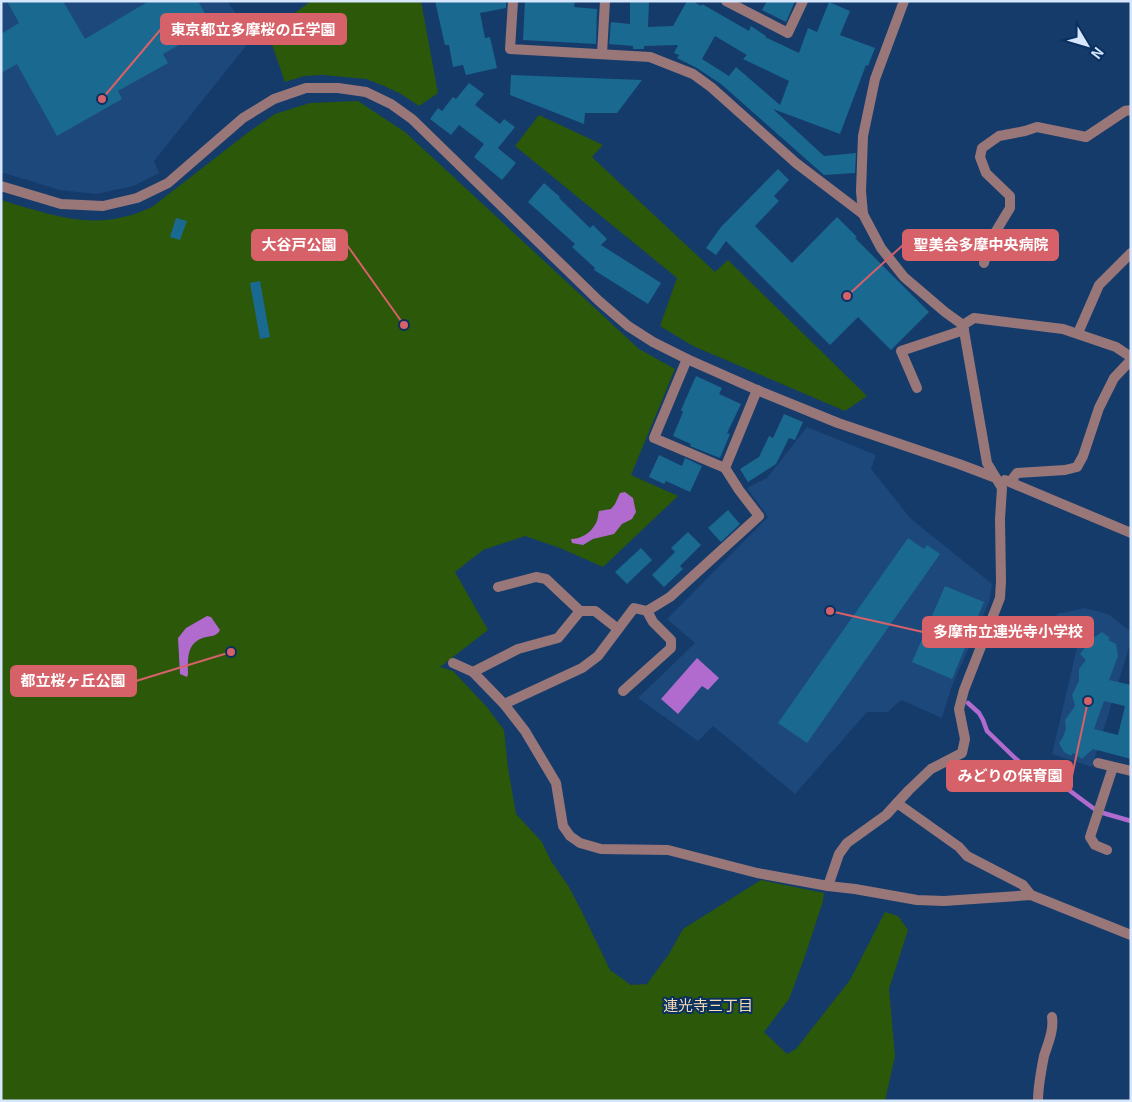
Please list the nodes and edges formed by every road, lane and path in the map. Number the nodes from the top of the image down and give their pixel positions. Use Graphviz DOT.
graph roads {
  1 [pos="513,1"];
  2 [pos="605,1"];
  3 [pos="726,1"];
  4 [pos="803,1"];
  5 [pos="904,1"];
  6 [pos="602,54"];
  7 [pos="1131,110"];
  8 [pos="1,186"];
  9 [pos="862,214"];
  10 [pos="1131,253"];
  11 [pos="984,264"];
  12 [pos="963,328"];
  13 [pos="1078,333"];
  14 [pos="687,359"];
  15 [pos="1131,359"];
  16 [pos="917,388"];
  17 [pos="756,390"];
  18 [pos="725,468"];
  19 [pos="996,478"];
  20 [pos="1010,482"];
  21 [pos="1131,533"];
  22 [pos="498,587"];
  23 [pos="580,611"];
  24 [pos="647,611"];
  25 [pos="618,629"];
  26 [pos="453,662"];
  27 [pos="473,672"];
  28 [pos="623,691"];
  29 [pos="504,704"];
  30 [pos="1098,763"];
  31 [pos="1113,767"];
  32 [pos="1131,771"];
  33 [pos="897,803"];
  34 [pos="1107,850"];
  35 [pos="828,886"];
  36 [pos="1031,894"];
  37 [pos="1131,934"];
  38 [pos="1052,1017"];
  39 [pos="1038,1101"];
  1 -- 6 [label="street"];
  2 -- 6 [label="street"];
  3 -- 4 [label="street"];
  5 -- 9 [label="street"];
  6 -- 9 [label="street"];
  7 -- 11 [label="street"];
  8 -- 14 [label="street"];
  9 -- 12 [label="street"];
  10 -- 13 [label="street"];
  12 -- 13 [label="street"];
  12 -- 16 [label="street"];
  12 -- 19 [label="street"];
  13 -- 15 [label="street"];
  14 -- 17 [label="street"];
  14 -- 18 [label="street"];
  15 -- 20 [label="street"];
  17 -- 18 [label="street"];
  17 -- 19 [label="street"];
  18 -- 24 [label="street"];
  19 -- 20 [label="street"];
  19 -- 33 [label="street"];
  20 -- 21 [label="street"];
  22 -- 23 [label="street"];
  23 -- 25 [label="street"];
  23 -- 27 [label="street"];
  24 -- 25 [label="street"];
  24 -- 28 [label="street"];
  25 -- 29 [label="street"];
  26 -- 27 [label="street"];
  27 -- 29 [label="street"];
  29 -- 35 [label="street"];
  30 -- 31 [label="street"];
  31 -- 32 [label="street"];
  31 -- 34 [label="street"];
  33 -- 35 [label="street"];
  33 -- 36 [label="street"];
  35 -- 36 [label="street"];
  36 -- 37 [label="street"];
  38 -- 39 [label="street"];
}
